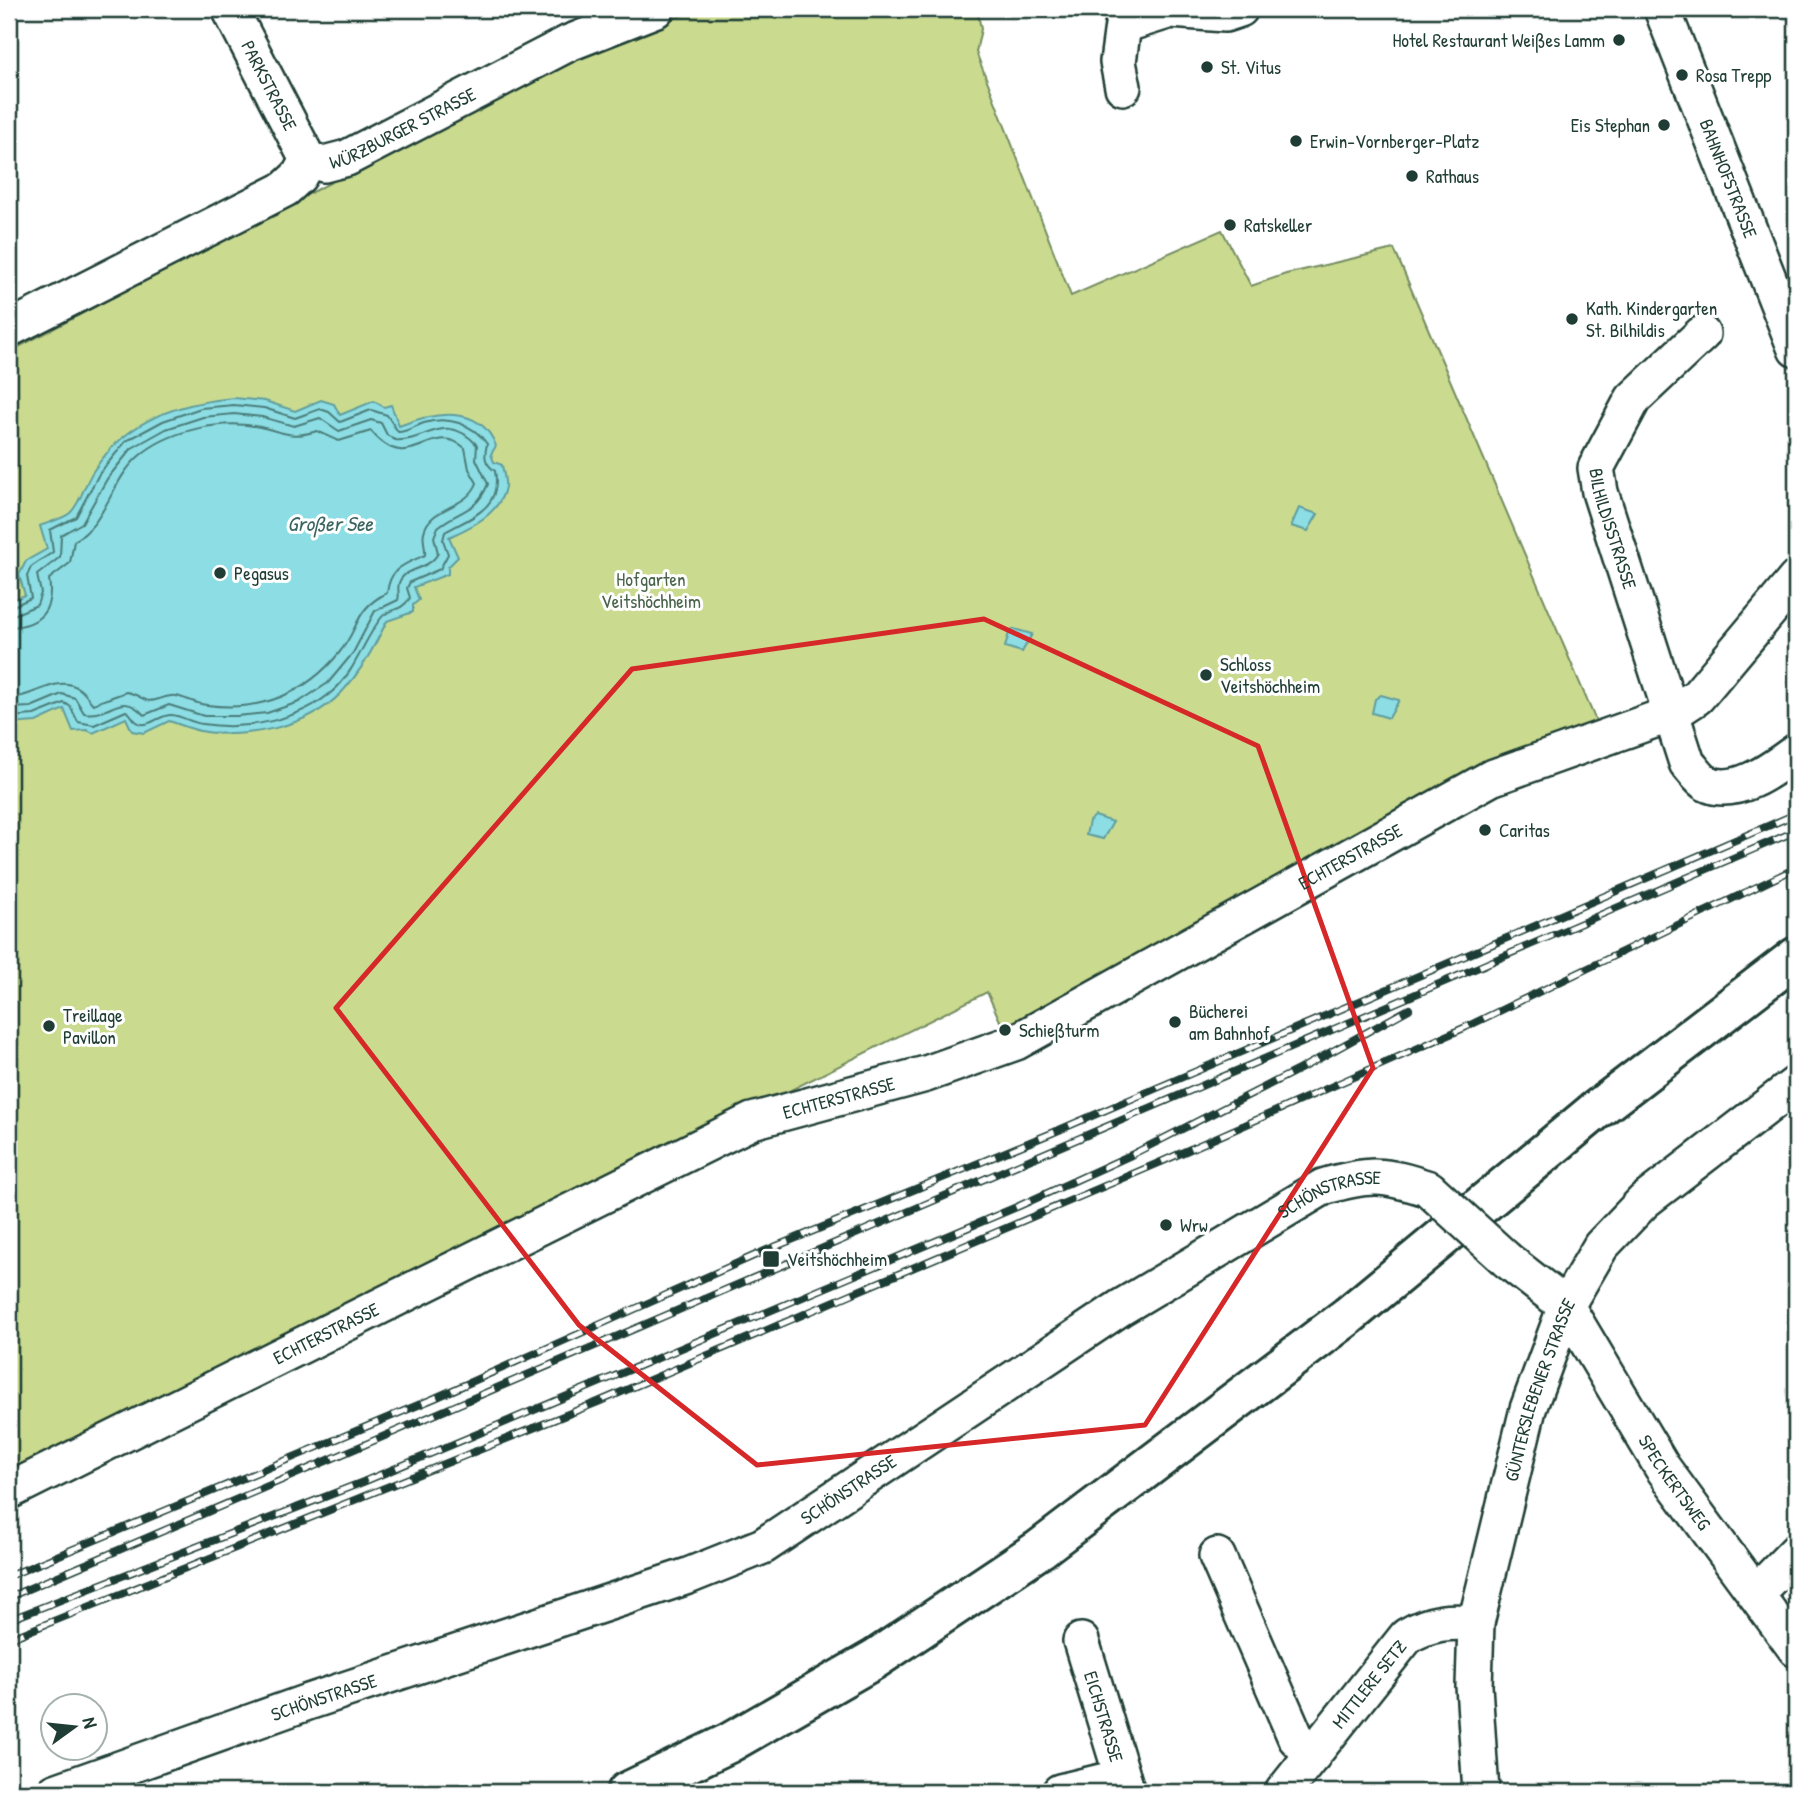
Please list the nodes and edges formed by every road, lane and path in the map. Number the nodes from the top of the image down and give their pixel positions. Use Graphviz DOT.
graph roads {
  1 [pos="230,9"];
  2 [pos="656,9"];
  3 [pos="1240,9"];
  4 [pos="1662,9"];
  5 [pos="1117,17"];
  6 [pos="1123,87"];
  7 [pos="308,160"];
  8 [pos="9,329"];
  9 [pos="1702,334"];
  10 [pos="1796,349"];
  11 [pos="1796,579"];
  12 [pos="1671,714"];
  13 [pos="1796,752"];
  14 [pos="1796,957"];
  15 [pos="1796,1084"];
  16 [pos="1566,1306"];
  17 [pos="9,1491"];
  18 [pos="1796,1552"];
  19 [pos="1217,1556"];
  20 [pos="1756,1593"];
  21 [pos="1476,1623"];
  22 [pos="1081,1641"];
  23 [pos="1796,1649"];
  24 [pos="1314,1755"];
  25 [pos="1125,1785"];
  26 [pos="55,1792"];
  27 [pos="627,1792"];
  28 [pos="1060,1792"];
  29 [pos="1283,1792"];
  30 [pos="1481,1792"];
  1 -- 7 [label="street, PARKSTRASSE"];
  2 -- 7 [label="street, WÜRZBURGER STRASSE"];
  3 -- 5 [label="street"];
  4 -- 10 [label="street, BAHNHOFSTRASSE"];
  5 -- 6 [label="street"];
  7 -- 8 [label="street, WÜRZBURGER STRASSE"];
  9 -- 12 [label="street, BILHILDISSTRASSE"];
  11 -- 12 [label="street"];
  12 -- 13 [label="street"];
  12 -- 17 [label="street, ECHTERSTRASSE"];
  14 -- 27 [label="main road"];
  15 -- 16 [label="street, GÜNTERSLEBENER STRASSE"];
  16 -- 20 [label="street, SPECKERTSWEG"];
  16 -- 21 [label="street, GÜNTERSLEBENER STRASSE"];
  16 -- 26 [label="street, SCHÖNSTRASSE, bridge"];
  18 -- 20 [label="street"];
  19 -- 24 [label="street"];
  20 -- 23 [label="street, SPECKERTSWEG"];
  21 -- 24 [label="street, MITTLERE SETZ"];
  21 -- 30 [label="street, GÜNTERSLEBENER STRASSE"];
  22 -- 25 [label="street, EICHSTRASSE"];
  24 -- 29 [label="street, MITTLERE SETZ"];
  25 -- 28 [label="street"];
}
